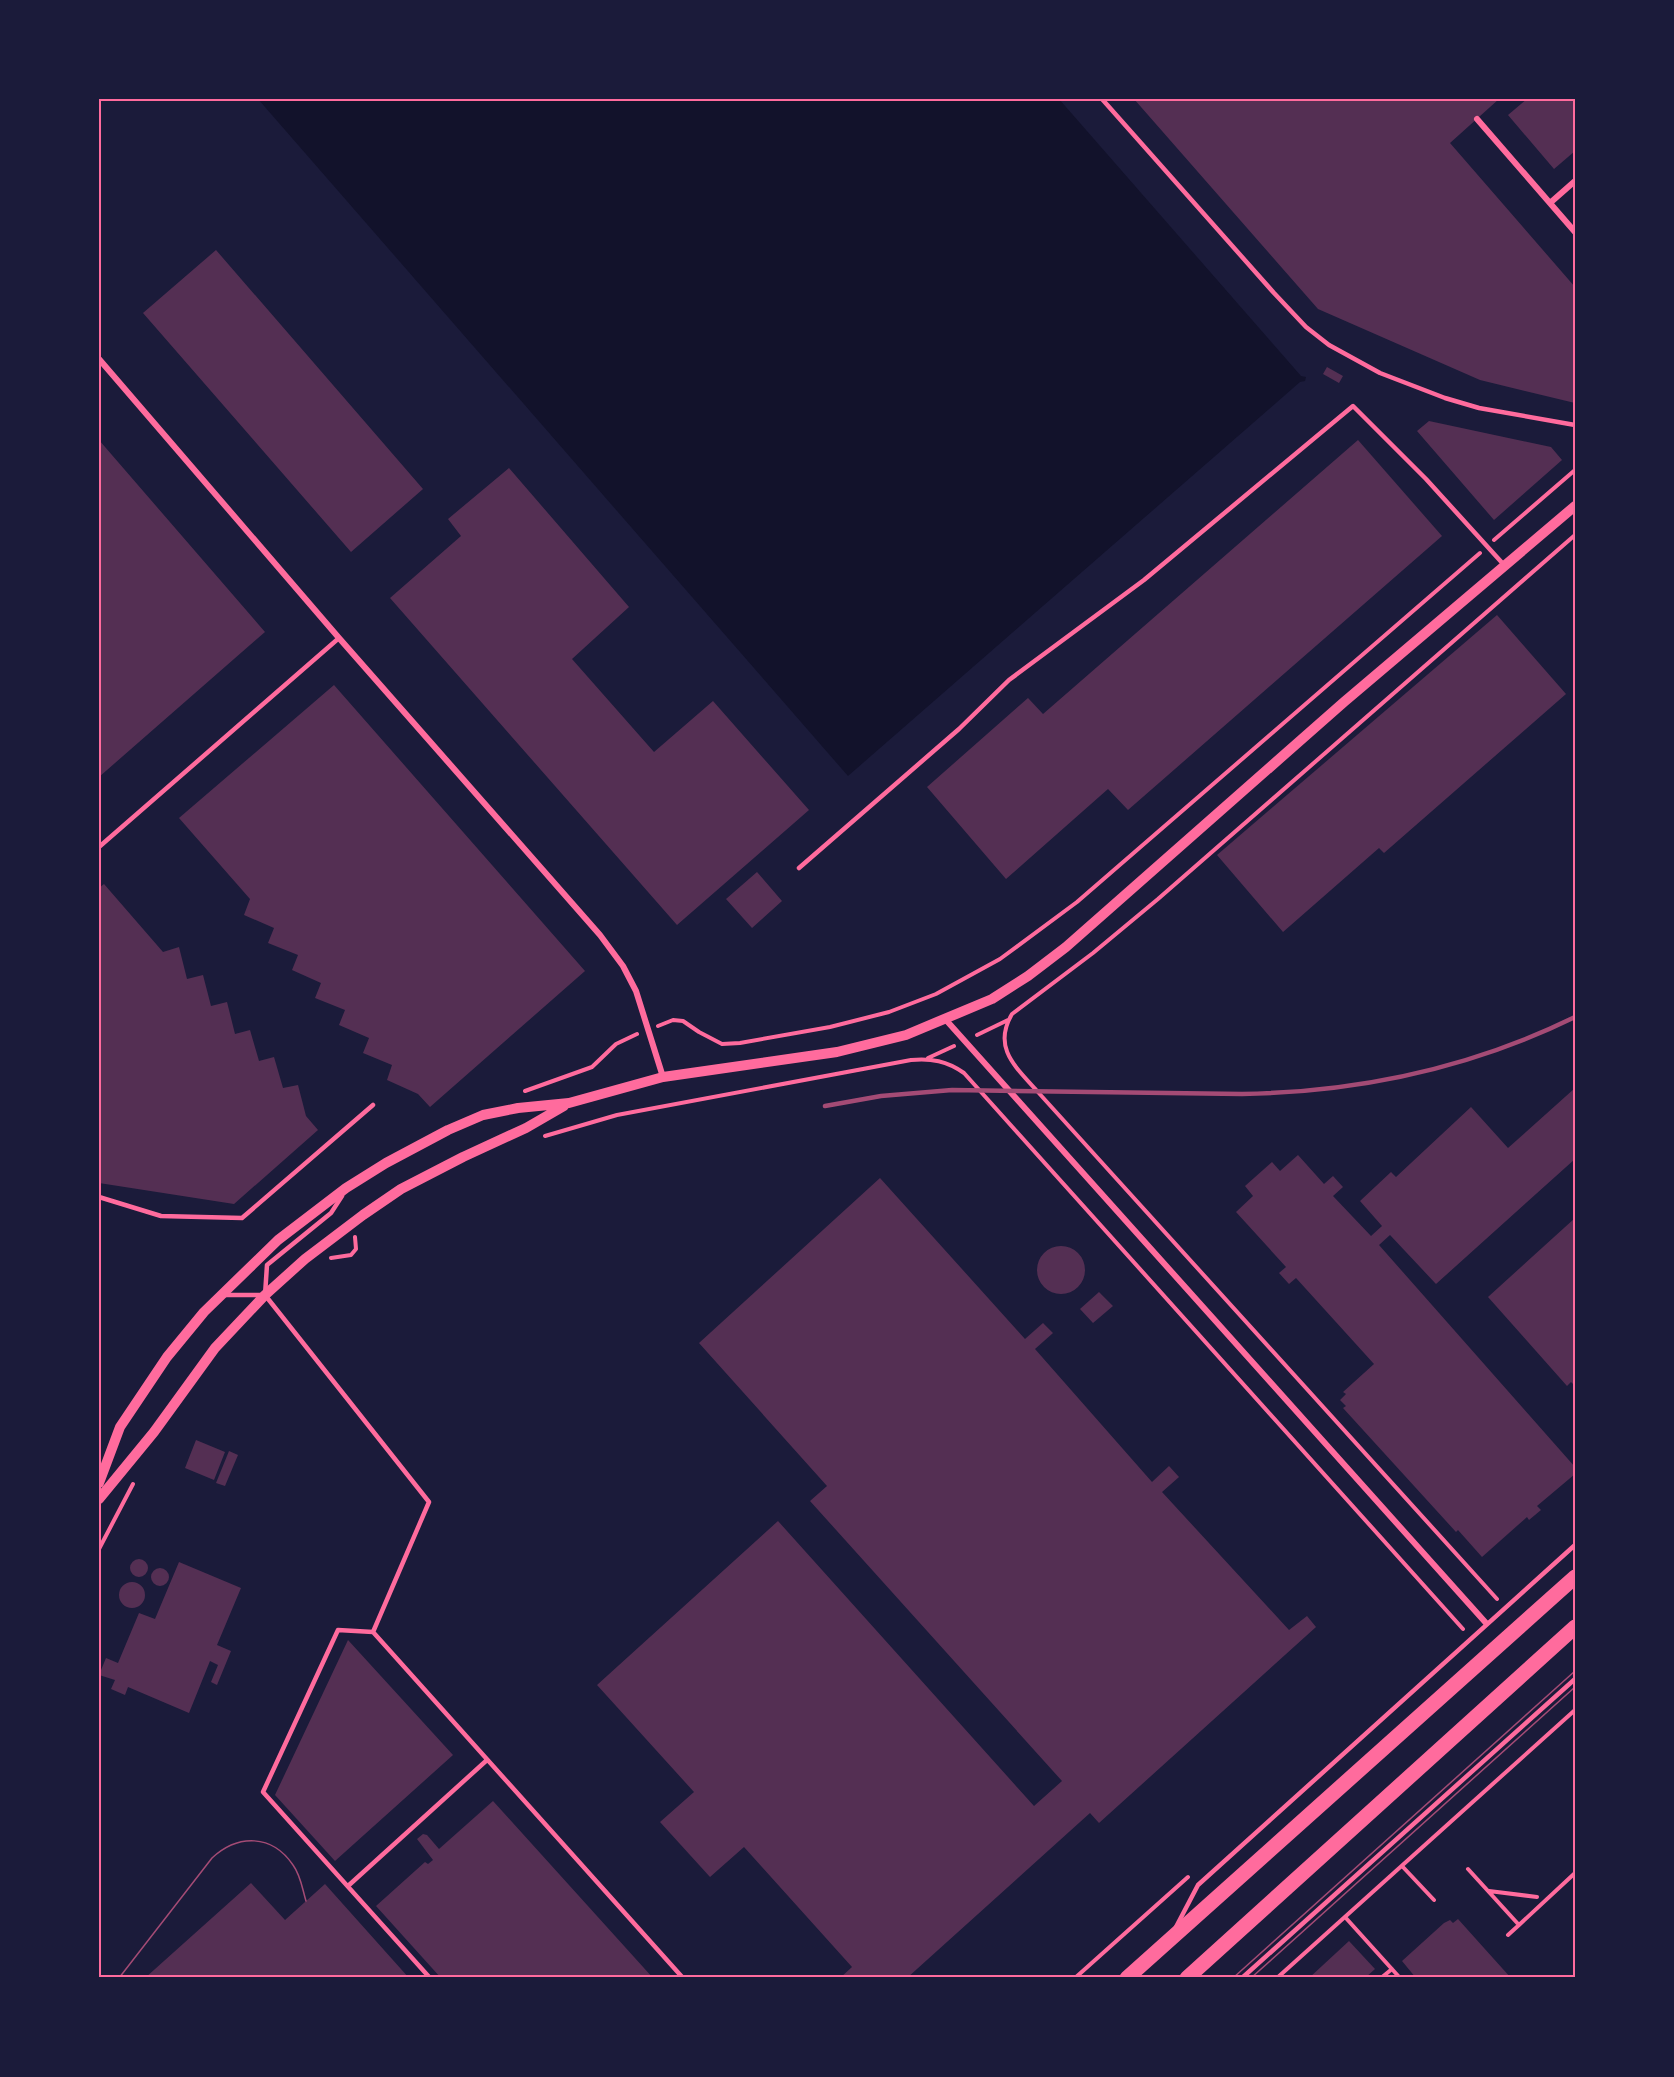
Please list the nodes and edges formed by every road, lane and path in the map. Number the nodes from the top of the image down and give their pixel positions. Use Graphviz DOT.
graph roads {
  1 [pos="1102,99"];
  2 [pos="1477,119"];
  3 [pos="1575,181"];
  4 [pos="1550,203"];
  5 [pos="1575,232"];
  6 [pos="99,359"];
  7 [pos="1575,425"];
  8 [pos="1575,470"];
  9 [pos="1575,506"];
  10 [pos="1575,535"];
  11 [pos="1487,546"];
  12 [pos="1504,566"];
  13 [pos="339,638"];
  14 [pos="99,848"];
  15 [pos="799,868"];
  16 [pos="946,1020"];
  17 [pos="648,1030"];
  18 [pos="663,1077"];
  19 [pos="518,1094"];
  20 [pos="569,1103"];
  21 [pos="373,1105"];
  22 [pos="536,1139"];
  23 [pos="346,1188"];
  24 [pos="99,1197"];
  25 [pos="356,1233"];
  26 [pos="322,1260"];
  27 [pos="266,1294"];
  28 [pos="220,1295"];
  29 [pos="99,1483"];
  30 [pos="134,1483"];
  31 [pos="99,1499"];
  32 [pos="1575,1545"];
  33 [pos="99,1550"];
  34 [pos="1575,1577"];
  35 [pos="1497,1599"];
  36 [pos="1486,1623"];
  37 [pos="1575,1627"];
  38 [pos="1463,1629"];
  39 [pos="373,1632"];
  40 [pos="1575,1679"];
  41 [pos="1575,1710"];
  42 [pos="487,1760"];
  43 [pos="1402,1866"];
  44 [pos="1468,1869"];
  45 [pos="1575,1873"];
  46 [pos="348,1886"];
  47 [pos="1488,1891"];
  48 [pos="1537,1897"];
  49 [pos="1434,1900"];
  50 [pos="1345,1917"];
  51 [pos="1519,1924"];
  52 [pos="1508,1935"];
  53 [pos="1170,1939"];
  54 [pos="1392,1969"];
  55 [pos="1082,1972"];
  56 [pos="430,1978"];
  57 [pos="683,1978"];
  58 [pos="1087,1978"];
  59 [pos="1127,1978"];
  60 [pos="1186,1978"];
  61 [pos="1242,1978"];
  62 [pos="1277,1978"];
  63 [pos="1381,1978"];
  64 [pos="1400,1978"];
  1 -- 7 [label="lane"];
  2 -- 4 [label="street"];
  3 -- 4 [label="street"];
  4 -- 5 [label="street"];
  6 -- 13 [label="street"];
  8 -- 11 [label="path"];
  9 -- 12 [label="street"];
  10 -- 35 [label="path"];
  11 -- 12 [label="lane"];
  11 -- 15 [label="lane"];
  11 -- 17 [label="path"];
  12 -- 16 [label="street"];
  13 -- 14 [label="lane"];
  13 -- 17 [label="street"];
  16 -- 18 [label="street"];
  16 -- 36 [label="street"];
  17 -- 18 [label="street"];
  17 -- 19 [label="path"];
  18 -- 20 [label="street"];
  20 -- 23 [label="street"];
  20 -- 27 [label="street"];
  21 -- 24 [label="lane"];
  22 -- 38 [label="path"];
  23 -- 27 [label="lane"];
  23 -- 28 [label="street"];
  25 -- 26 [label="path"];
  27 -- 28 [label="lane"];
  27 -- 31 [label="street"];
  27 -- 39 [label="lane"];
  28 -- 29 [label="street"];
  30 -- 33 [label="path"];
  32 -- 36 [label="lane"];
  34 -- 53 [label="main road"];
  36 -- 53 [label="lane"];
  37 -- 60 [label="main road"];
  39 -- 42 [label="lane"];
  39 -- 46 [label="lane"];
  40 -- 61 [label="lane"];
  41 -- 43 [label="path"];
  42 -- 46 [label="lane"];
  42 -- 57 [label="lane"];
  43 -- 49 [label="path"];
  43 -- 50 [label="path"];
  44 -- 47 [label="path"];
  45 -- 51 [label="path"];
  46 -- 56 [label="lane"];
  47 -- 48 [label="path"];
  47 -- 51 [label="path"];
  50 -- 54 [label="path"];
  50 -- 62 [label="path"];
  51 -- 52 [label="path"];
  53 -- 59 [label="main road"];
  54 -- 63 [label="path"];
  54 -- 64 [label="path"];
  55 -- 58 [label="path"];
}
